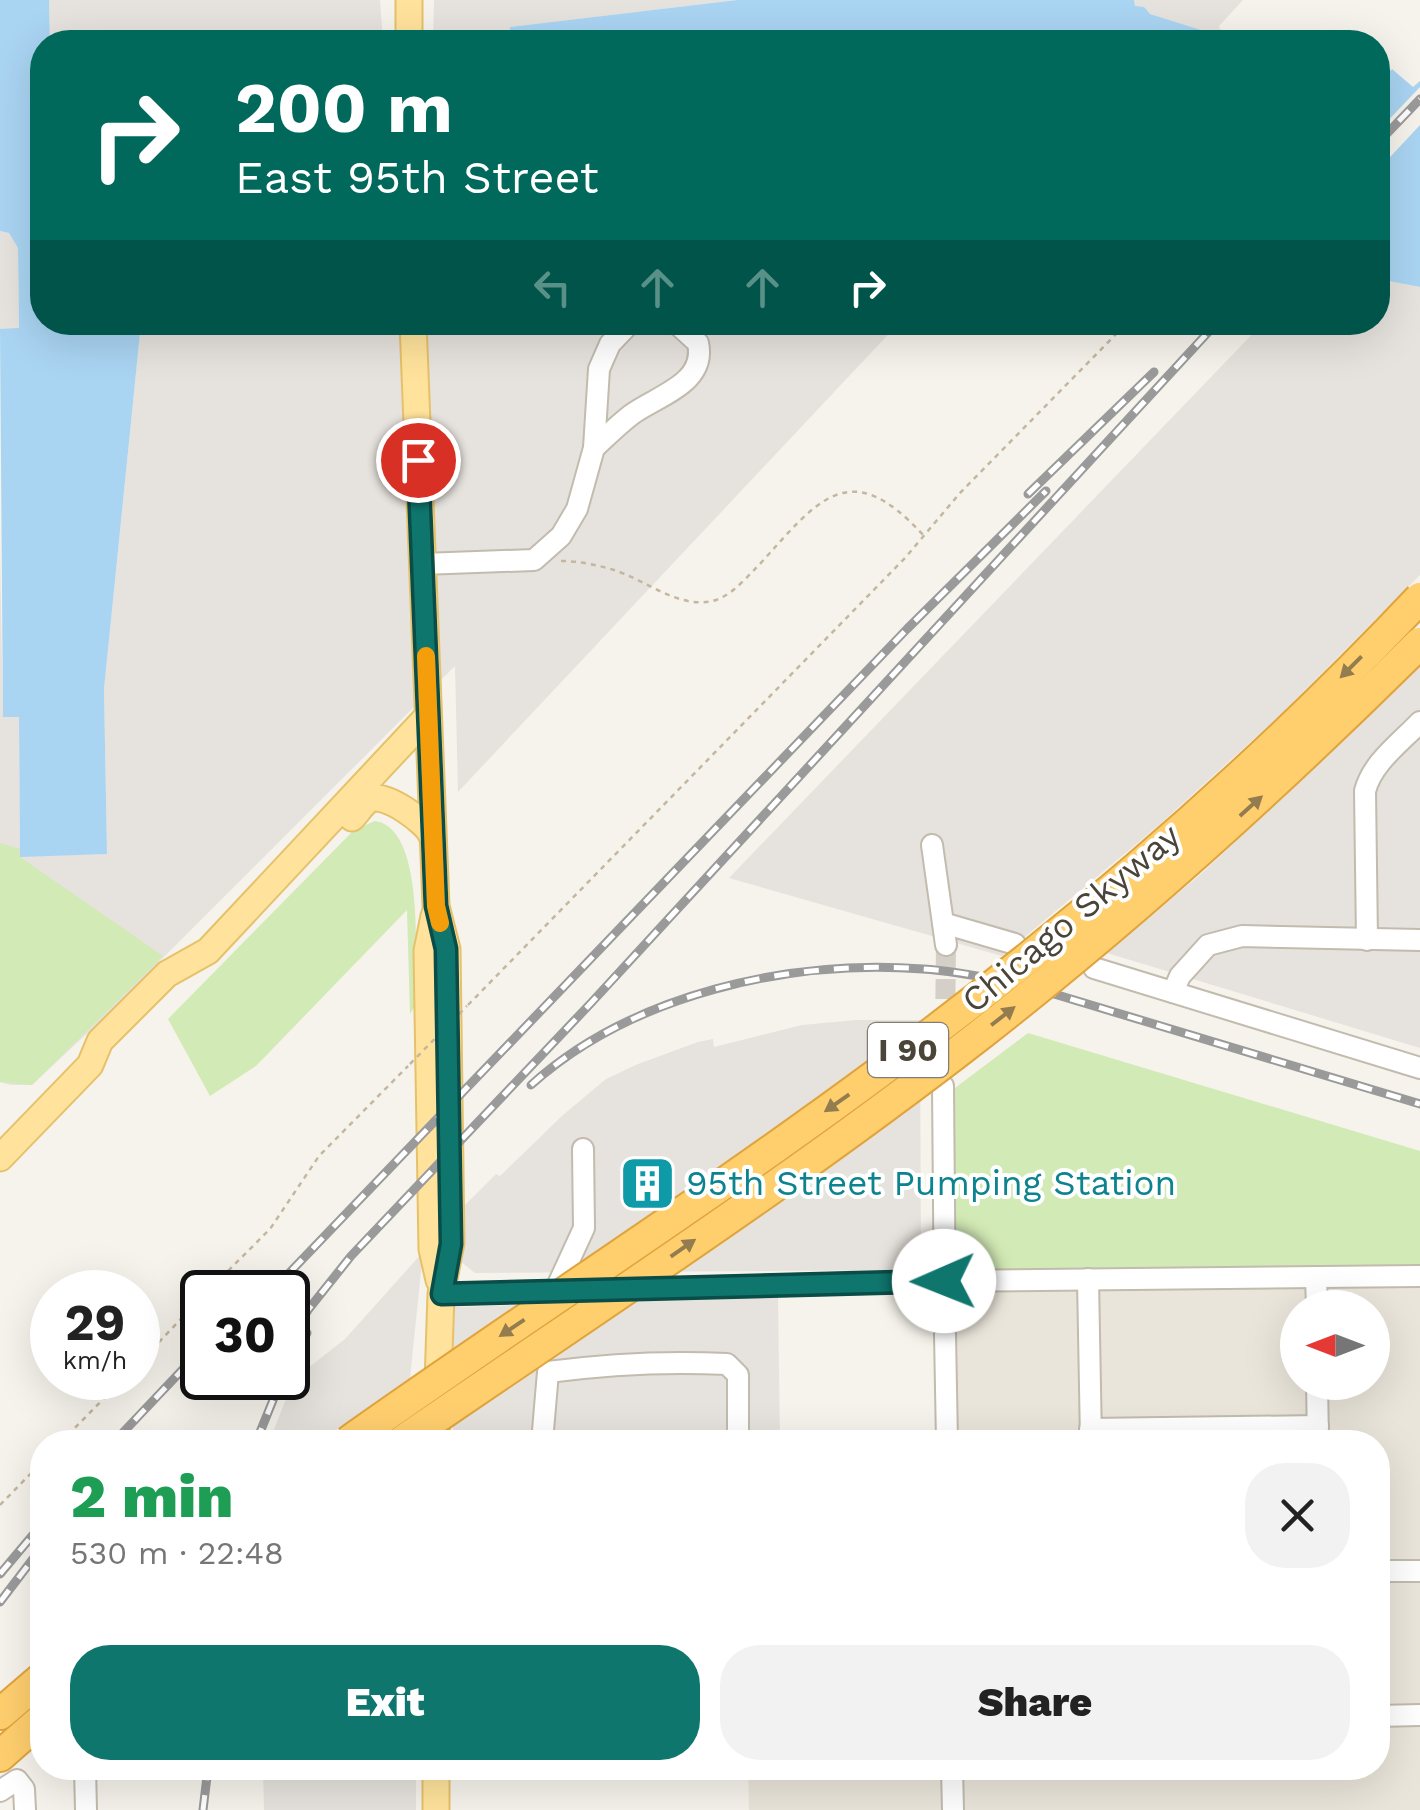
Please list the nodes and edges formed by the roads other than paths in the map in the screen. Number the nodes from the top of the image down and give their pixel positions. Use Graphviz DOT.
graph roads {
  1 [pos="409,0"];
  2 [pos="410,30"];
  3 [pos="413,335"];
  4 [pos="619,335"];
  5 [pos="689,335"];
  6 [pos="594,448"];
  7 [pos="422,564"];
  8 [pos="1420,598"];
  9 [pos="1420,643"];
  10 [pos="428,716"];
  11 [pos="1420,722"];
  12 [pos="432,836"];
  13 [pos="932,845"];
  14 [pos="943,923"];
  15 [pos="1368,940"];
  16 [pos="1420,940"];
  17 [pos="1015,944"];
  18 [pos="946,945"];
  19 [pos="199,956"];
  20 [pos="1094,968"];
  21 [pos="1173,992"];
  22 [pos="1420,1068"];
  23 [pos="944,1086"];
  24 [pos="5,1146"];
  25 [pos="583,1149"];
  26 [pos="1420,1276"];
  27 [pos="1316,1277"];
  28 [pos="1088,1279"];
  29 [pos="944,1281"];
  30 [pos="1316,1290"];
  31 [pos="555,1291"];
  32 [pos="442,1294"];
  33 [pos="1318,1400"];
  34 [pos="365,1430"];
  35 [pos="418,1430"];
  36 [pos="436,1430"];
  37 [pos="543,1430"];
  38 [pos="738,1430"];
  39 [pos="947,1430"];
  40 [pos="1091,1430"];
  41 [pos="1318,1430"];
  42 [pos="1420,1571"];
  43 [pos="1390,1572"];
  44 [pos="30,1688"];
  45 [pos="0,1714"];
  46 [pos="1390,1716"];
  47 [pos="1420,1716"];
  48 [pos="30,1730"];
  49 [pos="0,1756"];
  50 [pos="85,1780"];
  51 [pos="436,1780"];
  52 [pos="952,1780"];
  53 [pos="0,1791"];
  54 [pos="25,1810"];
  55 [pos="86,1810"];
  56 [pos="436,1810"];
  57 [pos="953,1810"];
  1 -- 2 [label="main road"];
  3 -- 7 [label="main road"];
  4 -- 6 [label="street"];
  5 -- 6 [label="street"];
  6 -- 7 [label="street"];
  7 -- 10 [label="main road"];
  8 -- 34 [label="highway, Chicago Skyway / I 90, one-way, bridge"];
  35 -- 9 [label="highway, Chicago Skyway / I 90, one-way, bridge"];
  10 -- 12 [label="main road"];
  10 -- 19 [label="main road"];
  11 -- 15 [label="street"];
  12 -- 19 [label="main road"];
  12 -- 32 [label="main road"];
  13 -- 14 [label="street"];
  14 -- 17 [label="street"];
  14 -- 18 [label="street"];
  15 -- 16 [label="street"];
  15 -- 21 [label="street"];
  19 -- 24 [label="main road"];
  20 -- 21 [label="street"];
  21 -- 22 [label="street"];
  23 -- 29 [label="street"];
  25 -- 31 [label="street"];
  26 -- 27 [label="street"];
  27 -- 28 [label="street"];
  27 -- 30 [label="street"];
  28 -- 29 [label="street"];
  28 -- 40 [label="street"];
  29 -- 31 [label="street"];
  29 -- 39 [label="street"];
  31 -- 32 [label="street"];
  32 -- 36 [label="main road"];
  33 -- 41 [label="street"];
  37 -- 38 [label="street"];
  42 -- 43 [label="street"];
  44 -- 45 [label="highway"];
  46 -- 47 [label="street"];
  48 -- 49 [label="highway"];
  50 -- 55 [label="street"];
  51 -- 56 [label="main road"];
  52 -- 57 [label="street"];
  53 -- 54 [label="street"];
}
